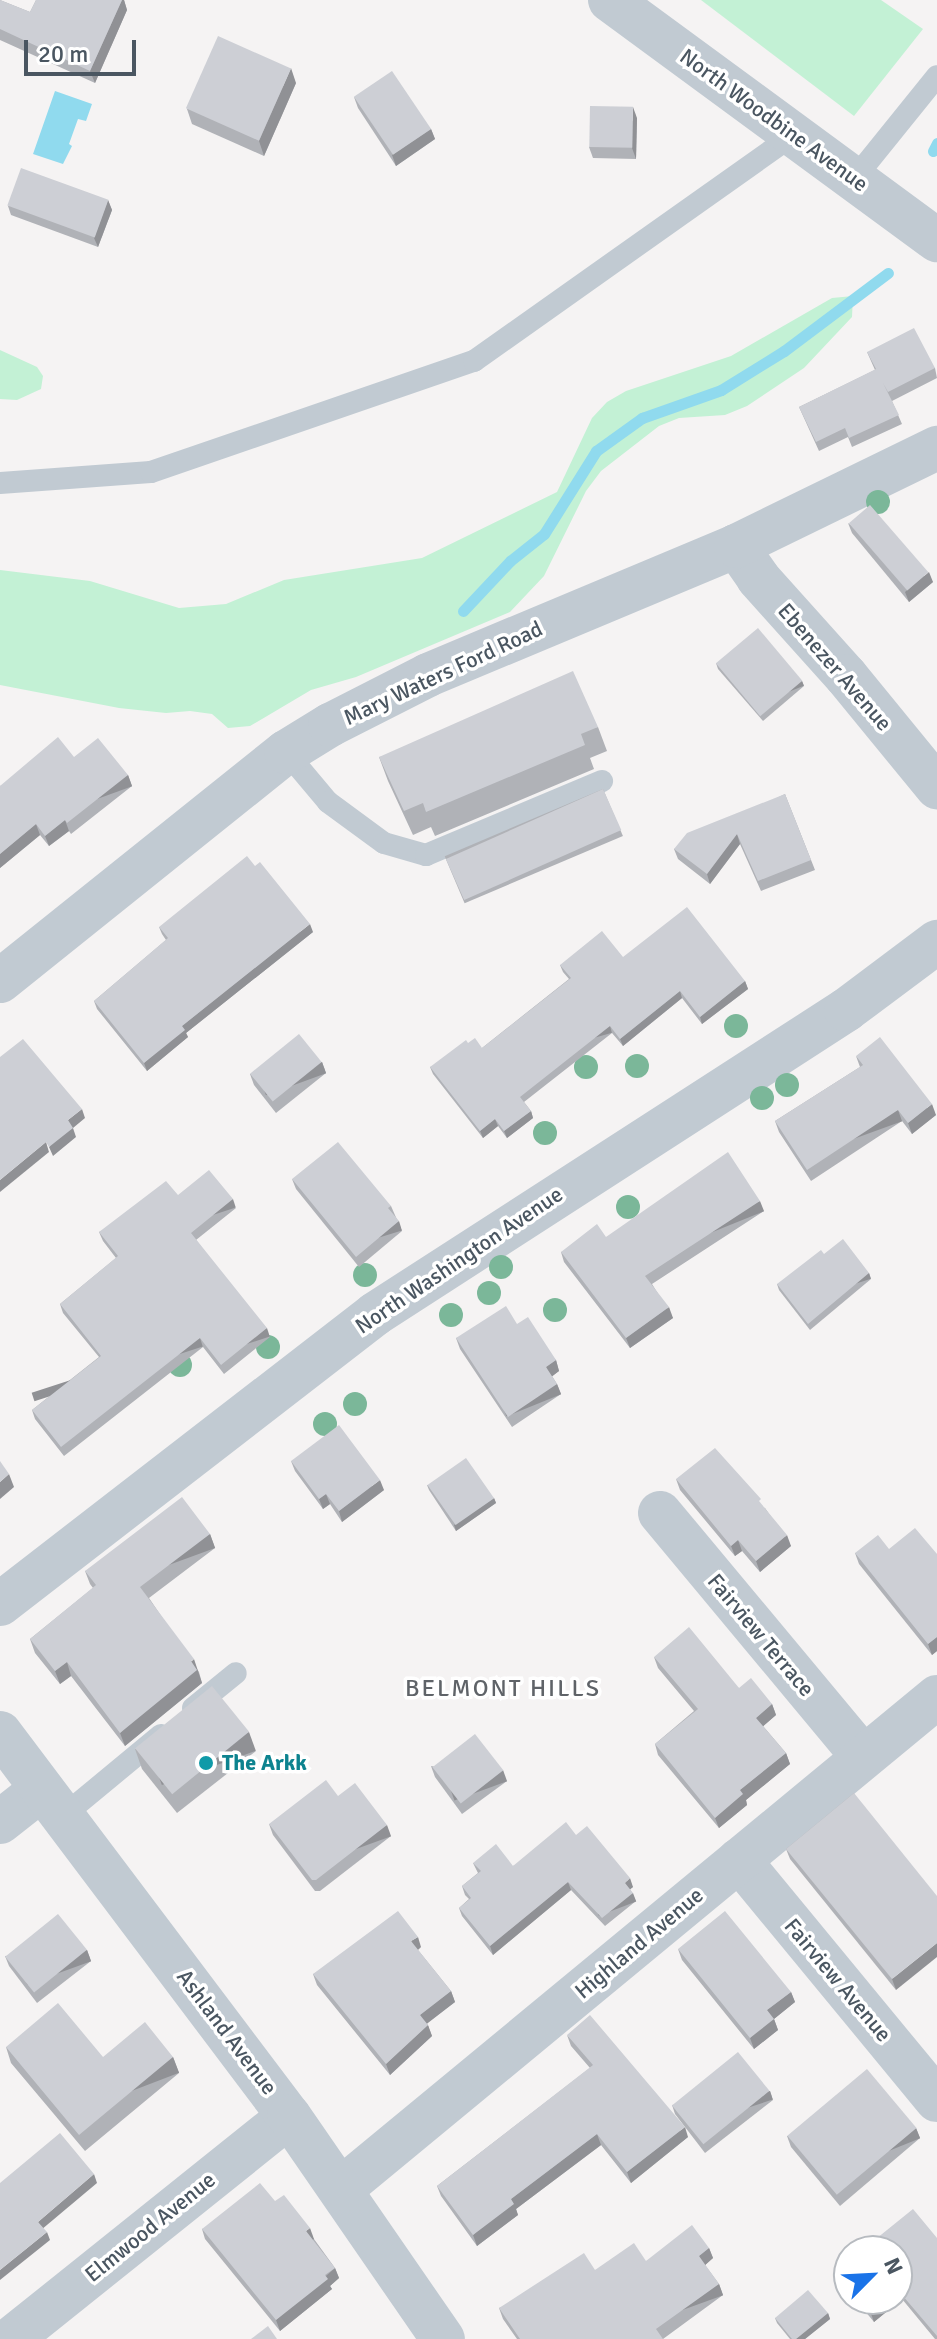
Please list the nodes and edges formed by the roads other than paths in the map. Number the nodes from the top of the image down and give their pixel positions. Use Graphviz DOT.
graph roads {
  1 [pos="610,0"];
  2 [pos="937,76"];
  3 [pos="796,133"];
  4 [pos="854,179"];
  5 [pos="937,240"];
  6 [pos="937,448"];
  7 [pos="0,483"];
  8 [pos="736,546"];
  9 [pos="286,752"];
  10 [pos="602,781"];
  11 [pos="937,787"];
  12 [pos="937,942"];
  13 [pos="0,981"];
  14 [pos="660,1513"];
  15 [pos="0,1604"];
  16 [pos="236,1673"];
  17 [pos="937,1697"];
  18 [pos="0,1733"];
  19 [pos="863,1757"];
  20 [pos="53,1803"];
  21 [pos="0,1822"];
  22 [pos="739,1860"];
  23 [pos="937,2100"];
  24 [pos="289,2116"];
  25 [pos="341,2189"];
  26 [pos="11,2339"];
  27 [pos="443,2339"];
  1 -- 3 [label="street, North Woodbine Avenue"];
  2 -- 4 [label="lane"];
  3 -- 4 [label="street, North Woodbine Avenue"];
  3 -- 7 [label="lane"];
  4 -- 5 [label="street, North Woodbine Avenue"];
  6 -- 8 [label="street, Mary Waters Ford Road"];
  8 -- 9 [label="street, Mary Waters Ford Road"];
  8 -- 11 [label="street, Ebenezer Avenue"];
  9 -- 10 [label="lane"];
  9 -- 13 [label="street, Mary Waters Ford Road"];
  12 -- 15 [label="street, North Washington Avenue"];
  14 -- 19 [label="street, Fairview Terrace"];
  16 -- 20 [label="lane"];
  17 -- 19 [label="street, Highland Avenue"];
  18 -- 20 [label="street, Ashland Avenue"];
  19 -- 22 [label="street, Highland Avenue"];
  20 -- 21 [label="street"];
  20 -- 24 [label="street, Ashland Avenue"];
  22 -- 23 [label="street, Fairview Avenue"];
  22 -- 25 [label="street, Highland Avenue"];
  24 -- 25 [label="street, Ashland Avenue"];
  24 -- 26 [label="street, Elmwood Avenue"];
  25 -- 27 [label="street, Ashland Avenue"];
}
